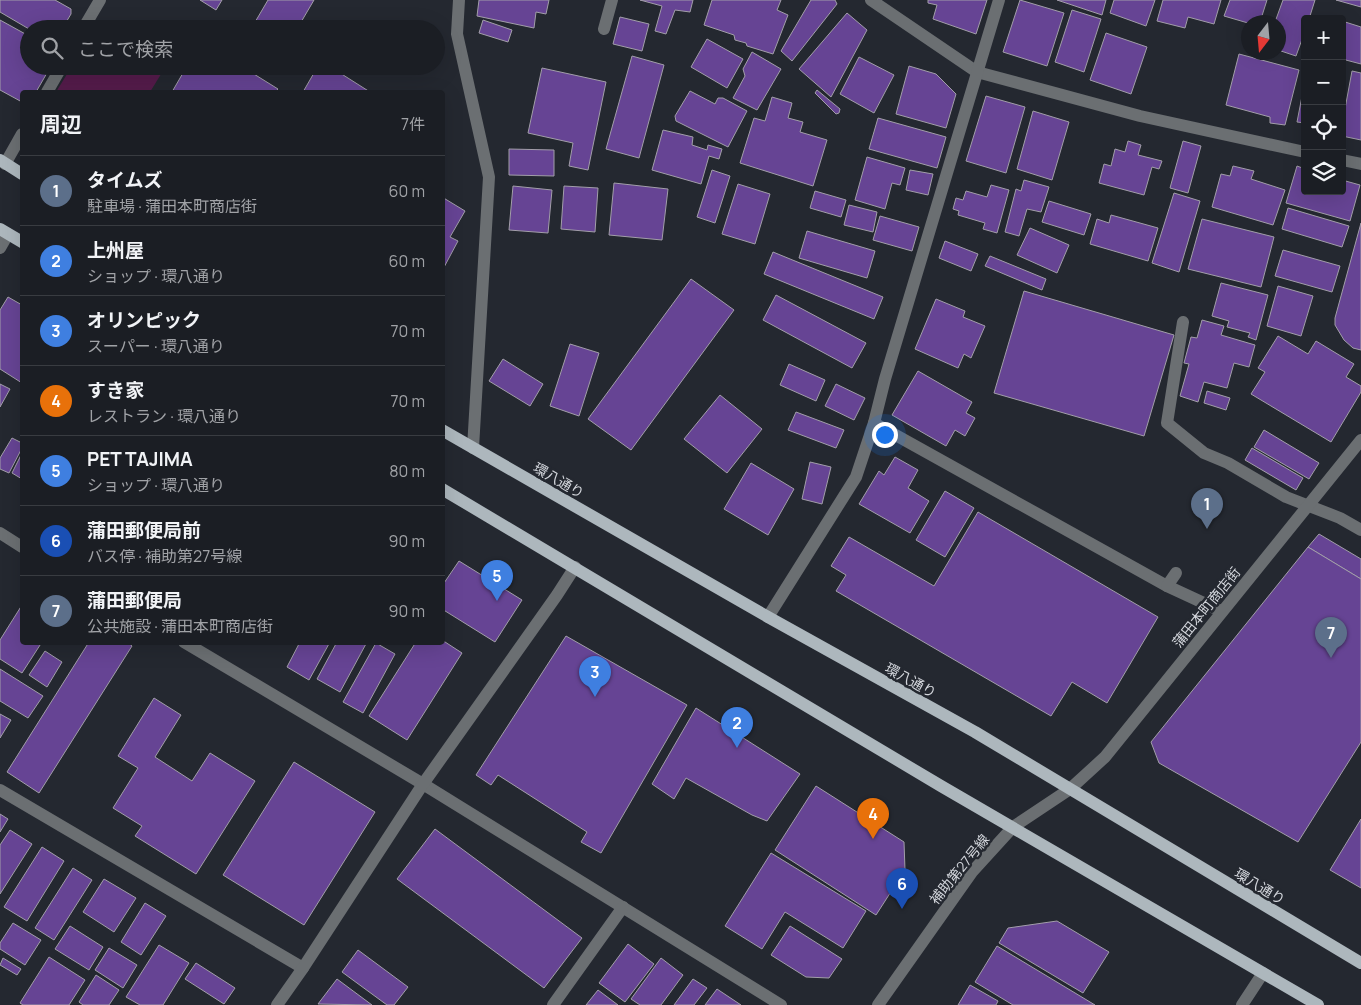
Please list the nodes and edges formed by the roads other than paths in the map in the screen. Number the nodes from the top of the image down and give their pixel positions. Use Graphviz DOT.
graph roads {
  1 [pos="100,0"];
  2 [pos="459,0"];
  3 [pos="612,0"];
  4 [pos="871,0"];
  5 [pos="999,0"];
  6 [pos="88,20"];
  7 [pos="604,29"];
  8 [pos="977,72"];
  9 [pos="57,75"];
  10 [pos="48,90"];
  11 [pos="20,137"];
  12 [pos="1301,151"];
  13 [pos="1346,161"];
  14 [pos="3,162"];
  15 [pos="1361,164"];
  16 [pos="20,173"];
  17 [pos="4,232"];
  18 [pos="20,241"];
  19 [pos="0,248"];
  20 [pos="1183,322"];
  21 [pos="874,423"];
  22 [pos="445,432"];
  23 [pos="1361,440"];
  24 [pos="473,448"];
  25 [pos="445,491"];
  26 [pos="1308,504"];
  27 [pos="1361,530"];
  28 [pos="0,534"];
  29 [pos="20,546"];
  30 [pos="575,566"];
  31 [pos="1176,573"];
  32 [pos="1167,586"];
  33 [pos="1221,611"];
  34 [pos="768,617"];
  35 [pos="189,645"];
  36 [pos="423,784"];
  37 [pos="1070,789"];
  38 [pos="0,790"];
  39 [pos="1013,827"];
  40 [pos="623,907"];
  41 [pos="1361,963"];
  42 [pos="303,968"];
  43 [pos="1263,973"];
  44 [pos="277,1005"];
  45 [pos="553,1005"];
  46 [pos="781,1005"];
  47 [pos="878,1005"];
  48 [pos="1242,1005"];
  49 [pos="1318,1005"];
  1 -- 6 [label="street"];
  2 -- 24 [label="street"];
  3 -- 7 [label="street"];
  4 -- 8 [label="street"];
  5 -- 8 [label="street"];
  8 -- 12 [label="street"];
  8 -- 21 [label="street"];
  9 -- 10 [label="street"];
  11 -- 14 [label="street"];
  13 -- 15 [label="street"];
  14 -- 16 [label="main road"];
  17 -- 18 [label="main road"];
  17 -- 19 [label="street"];
  20 -- 26 [label="street"];
  21 -- 32 [label="street"];
  21 -- 34 [label="street"];
  22 -- 24 [label="main road, 環八通り"];
  23 -- 26 [label="street, 蒲田本町商店街"];
  24 -- 34 [label="main road, 環八通り"];
  25 -- 30 [label="main road"];
  26 -- 27 [label="street"];
  26 -- 33 [label="street, 蒲田本町商店街"];
  28 -- 29 [label="street"];
  30 -- 36 [label="street"];
  30 -- 39 [label="main road"];
  31 -- 32 [label="street"];
  32 -- 33 [label="street"];
  33 -- 37 [label="street, 蒲田本町商店街"];
  34 -- 37 [label="main road, 環八通り"];
  35 -- 36 [label="street"];
  36 -- 40 [label="street"];
  36 -- 42 [label="street"];
  37 -- 39 [label="street, 蒲田本町商店街"];
  37 -- 41 [label="main road, 環八通り"];
  38 -- 42 [label="street"];
  39 -- 43 [label="main road"];
  39 -- 47 [label="street, 補助第27号線"];
  40 -- 45 [label="street"];
  40 -- 46 [label="street"];
  42 -- 44 [label="street"];
  43 -- 48 [label="street"];
  43 -- 49 [label="main road"];
}
